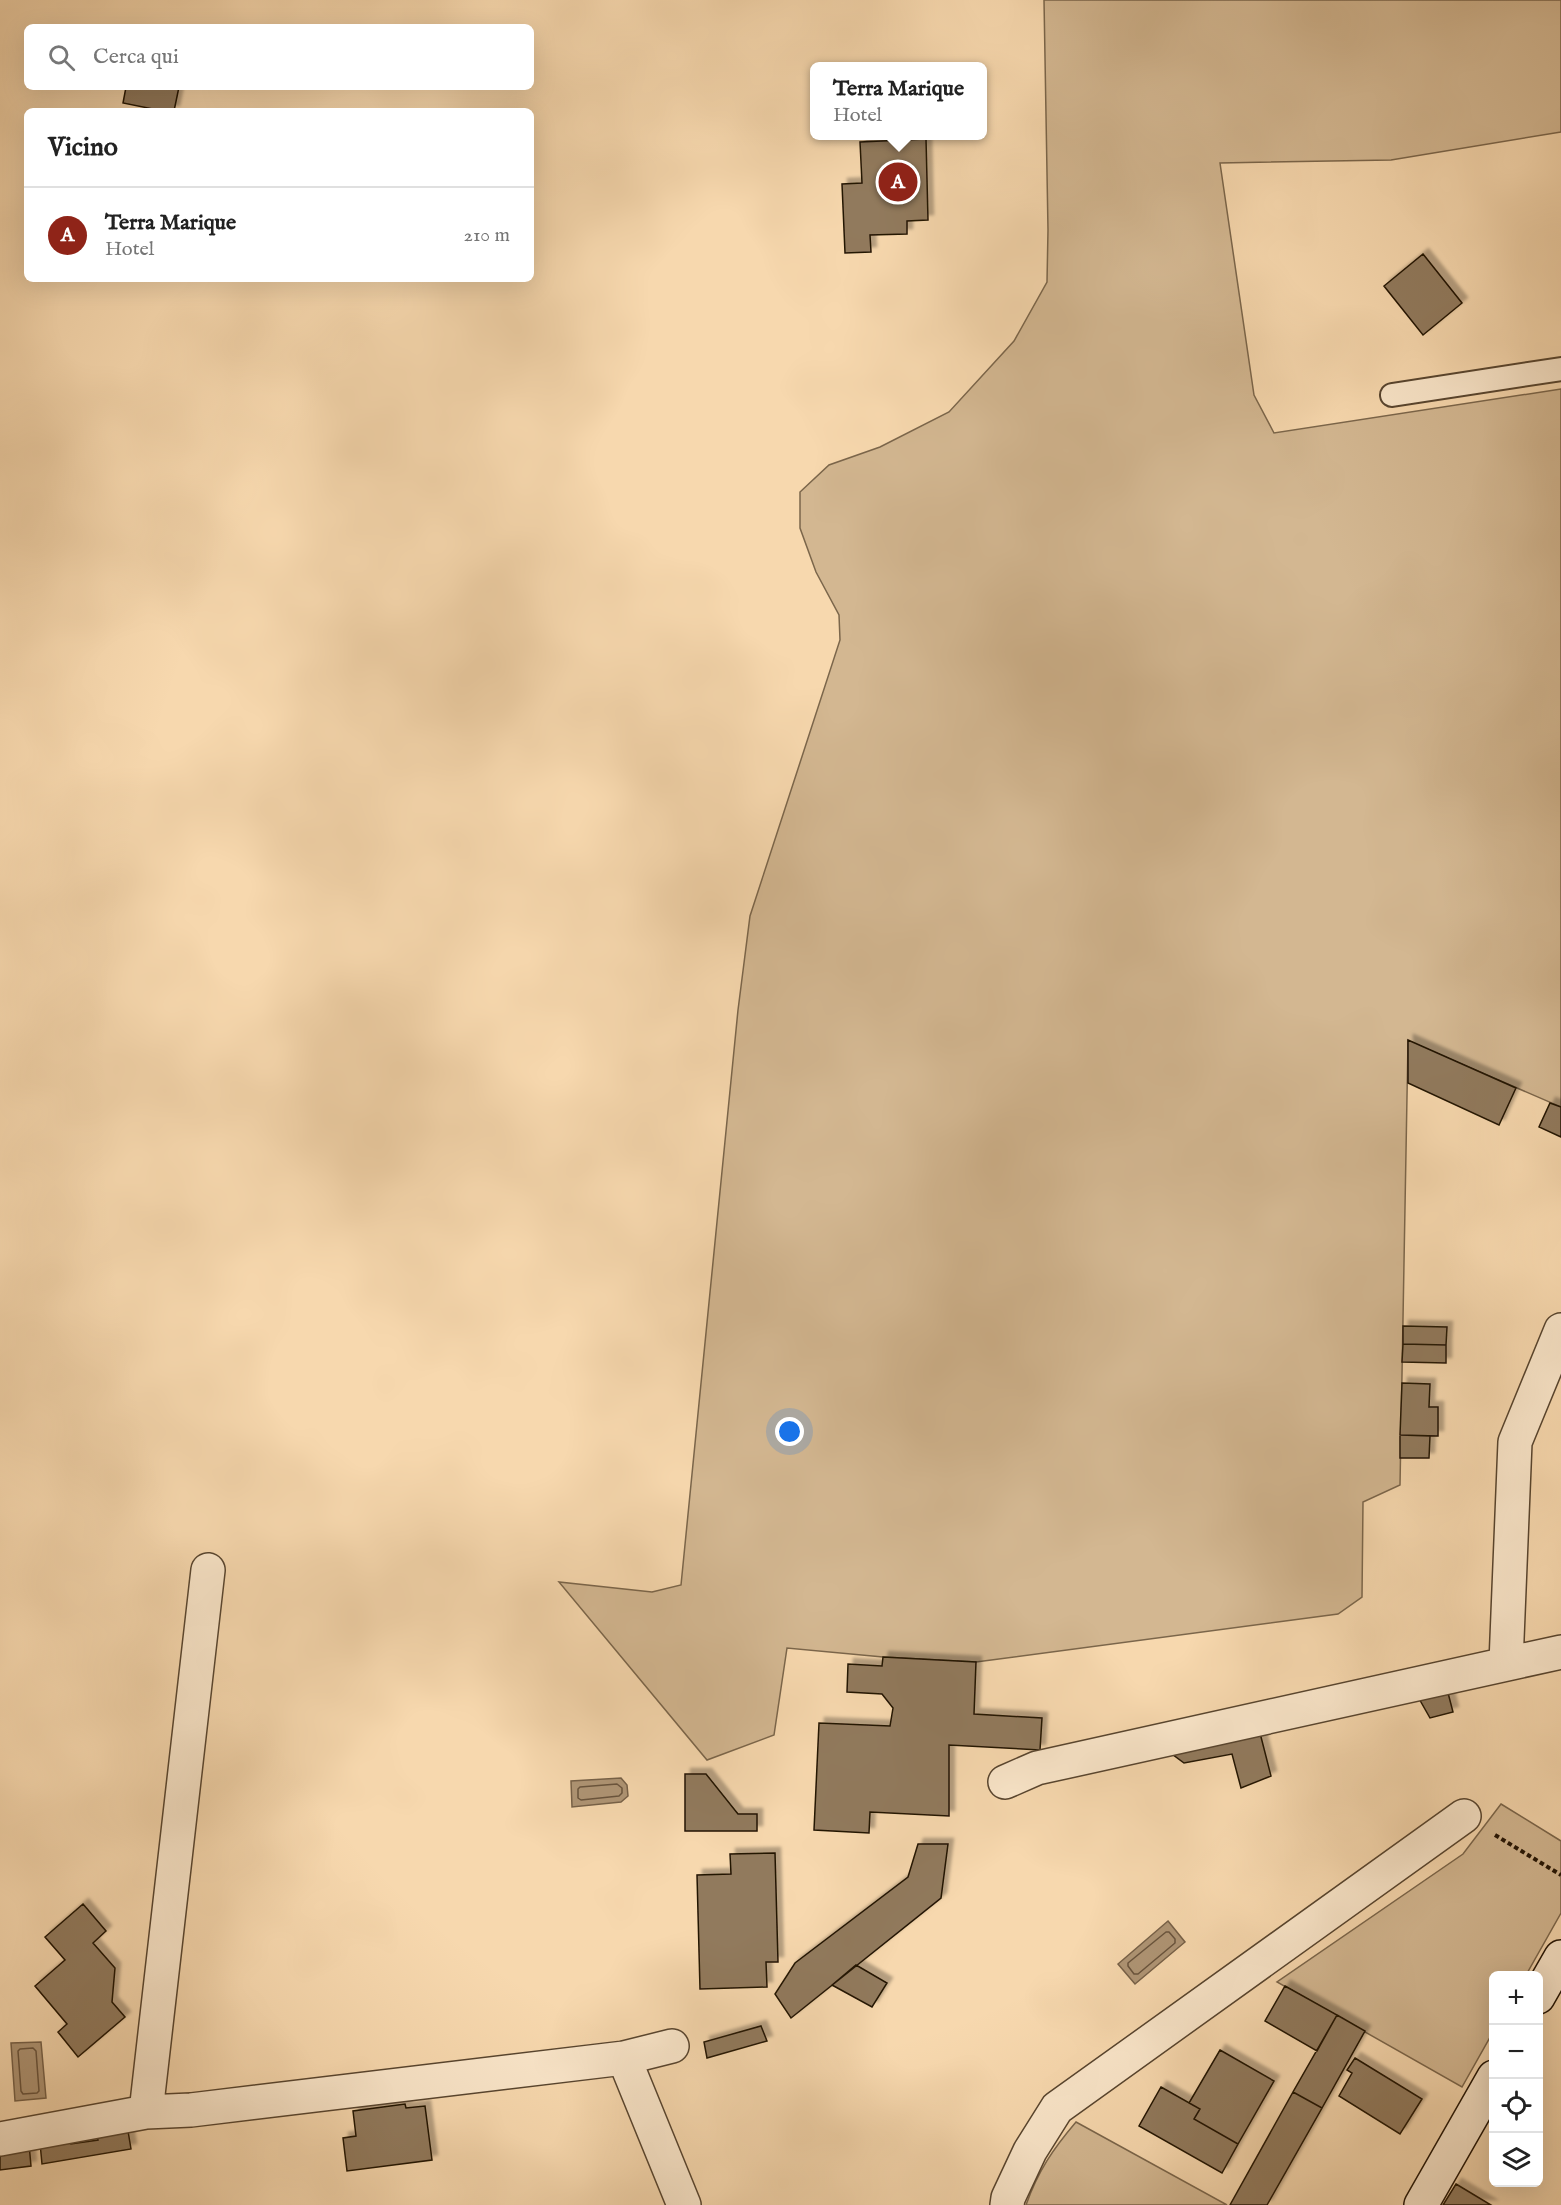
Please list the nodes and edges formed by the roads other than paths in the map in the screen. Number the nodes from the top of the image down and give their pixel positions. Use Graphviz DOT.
graph roads {
  1 [pos="1561,369"];
  2 [pos="1392,396"];
  3 [pos="1561,1330"];
  4 [pos="208,1570"];
  5 [pos="1561,1652"];
  6 [pos="1506,1664"];
  7 [pos="1005,1782"];
  8 [pos="1464,1816"];
  9 [pos="1561,1957"];
  10 [pos="1543,1990"];
  11 [pos="672,2046"];
  12 [pos="624,2058"];
  13 [pos="1493,2079"];
  14 [pos="146,2112"];
  15 [pos="0,2139"];
  16 [pos="684,2205"];
  17 [pos="1007,2205"];
  18 [pos="1421,2205"];
  1 -- 2 [label="lane"];
  3 -- 6 [label="street"];
  4 -- 14 [label="street"];
  5 -- 6 [label="street"];
  6 -- 7 [label="street"];
  8 -- 17 [label="street"];
  9 -- 10 [label="street"];
  11 -- 12 [label="street"];
  12 -- 14 [label="street"];
  12 -- 16 [label="street"];
  13 -- 18 [label="street"];
  14 -- 15 [label="street"];
}
